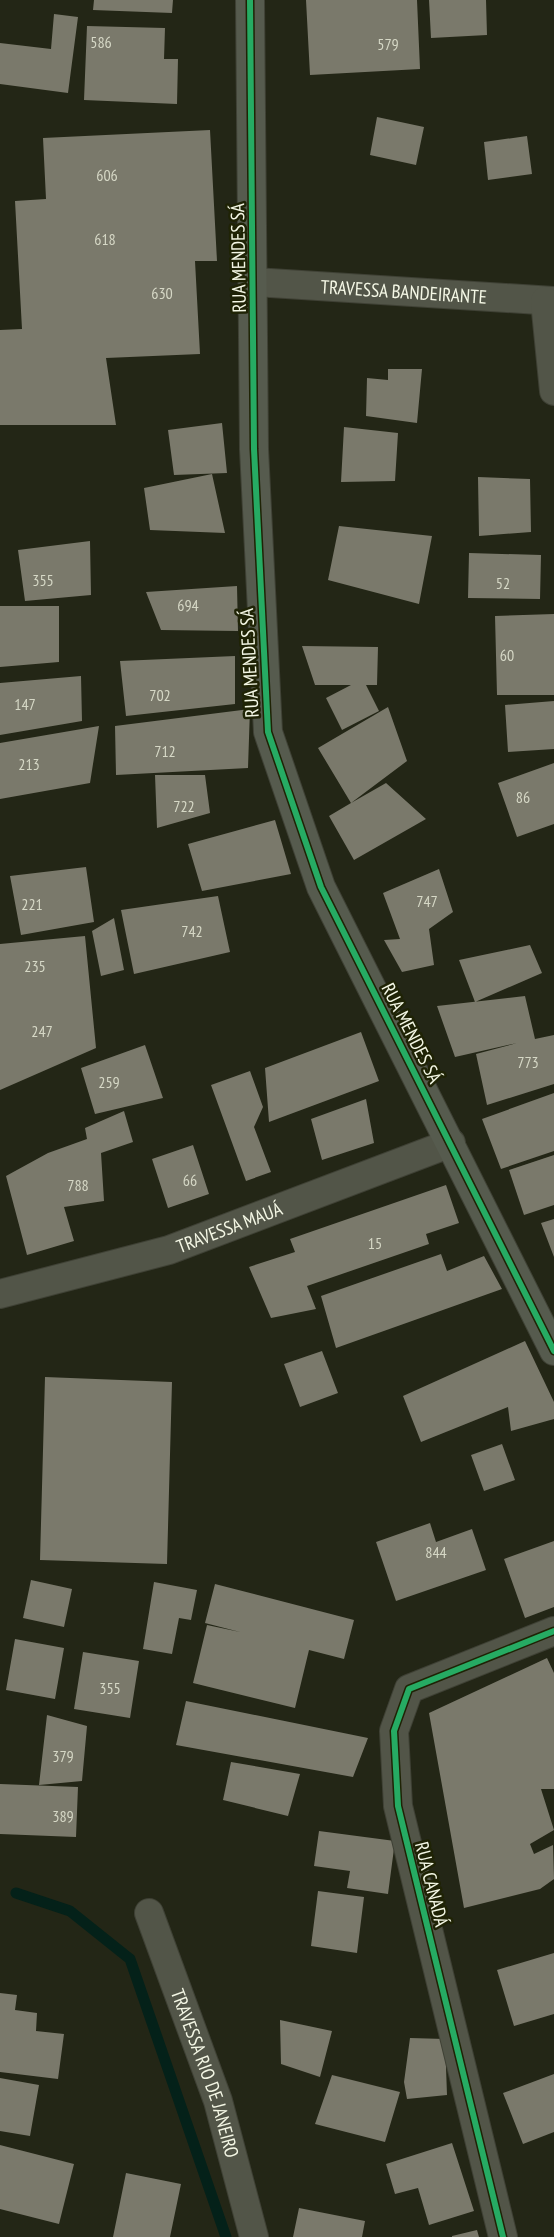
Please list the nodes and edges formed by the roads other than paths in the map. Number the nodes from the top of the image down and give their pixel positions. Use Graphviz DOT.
graph roads {
  1 [pos="250,0"];
  2 [pos="254,282"];
  3 [pos="549,301"];
  4 [pos="554,391"];
  5 [pos="451,1143"];
  6 [pos="0,1294"];
  7 [pos="554,1351"];
  8 [pos="554,1631"];
  9 [pos="149,1913"];
  10 [pos="254,2237"];
  11 [pos="503,2237"];
  1 -- 2 [label="street, RUA MENDES SÁ"];
  2 -- 3 [label="street, TRAVESSA BANDEIRANTE"];
  2 -- 5 [label="street, RUA MENDES SÁ"];
  3 -- 4 [label="street"];
  5 -- 6 [label="street, TRAVESSA MAUÁ"];
  5 -- 7 [label="street, RUA MENDES SÁ"];
  8 -- 11 [label="street, RUA CANADÁ"];
  9 -- 10 [label="street, TRAVESSA RIO DE JANEIRO"];
}
